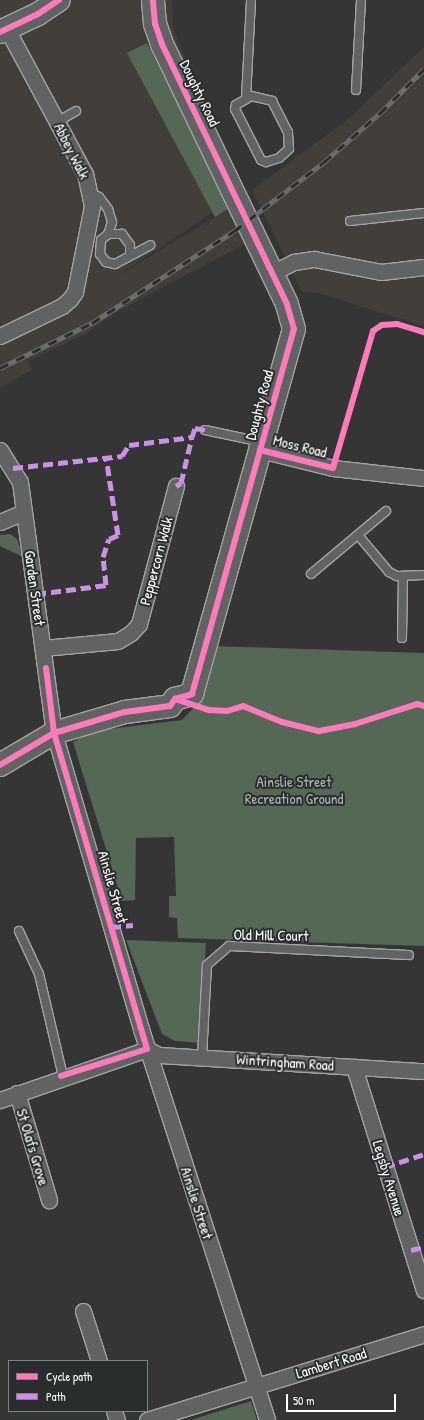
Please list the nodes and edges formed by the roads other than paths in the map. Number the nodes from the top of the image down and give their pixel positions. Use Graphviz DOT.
graph roads {
  1 [pos="59,0"];
  2 [pos="153,0"];
  3 [pos="251,0"];
  4 [pos="360,0"];
  5 [pos="4,30"];
  6 [pos="356,90"];
  7 [pos="246,99"];
  8 [pos="76,111"];
  9 [pos="57,122"];
  10 [pos="91,193"];
  11 [pos="424,213"];
  12 [pos="350,221"];
  13 [pos="108,234"];
  14 [pos="150,245"];
  15 [pos="130,254"];
  16 [pos="424,267"];
  17 [pos="272,273"];
  18 [pos="0,336"];
  19 [pos="205,430"];
  20 [pos="261,446"];
  21 [pos="0,450"];
  22 [pos="423,476"];
  23 [pos="176,486"];
  24 [pos="386,511"];
  25 [pos="24,512"];
  26 [pos="0,522"];
  27 [pos="358,535"];
  28 [pos="312,574"];
  29 [pos="403,576"];
  30 [pos="424,576"];
  31 [pos="402,638"];
  32 [pos="43,648"];
  33 [pos="54,733"];
  34 [pos="0,765"];
  35 [pos="19,930"];
  36 [pos="409,955"];
  37 [pos="147,1048"];
  38 [pos="202,1057"];
  39 [pos="354,1067"];
  40 [pos="424,1070"];
  41 [pos="62,1076"];
  42 [pos="17,1093"];
  43 [pos="0,1100"];
  44 [pos="49,1200"];
  45 [pos="424,1290"];
  46 [pos="83,1311"];
  47 [pos="424,1334"];
  48 [pos="99,1360"];
  49 [pos="256,1387"];
  50 [pos="147,1420"];
  51 [pos="267,1420"];
  1 -- 5 [label="street"];
  2 -- 17 [label="street, Doughty Road"];
  3 -- 7 [label="lane"];
  4 -- 6 [label="lane"];
  5 -- 9 [label="street, Abbey Walk"];
  7 -- 7 [label="lane"];
  8 -- 9 [label="lane"];
  9 -- 10 [label="street, Abbey Walk"];
  10 -- 13 [label="lane"];
  10 -- 18 [label="street, Abbey Walk"];
  11 -- 12 [label="lane"];
  13 -- 15 [label="lane"];
  13 -- 15 [label="lane"];
  14 -- 15 [label="lane"];
  16 -- 17 [label="street"];
  17 -- 20 [label="street, Doughty Road"];
  19 -- 20 [label="lane"];
  20 -- 22 [label="street, Moss Road"];
  20 -- 33 [label="street, Doughty Road"];
  21 -- 25 [label="street, Garden Street"];
  23 -- 32 [label="street, Peppercorn Walk"];
  24 -- 27 [label="lane"];
  25 -- 26 [label="street"];
  25 -- 32 [label="street, Garden Street"];
  27 -- 28 [label="lane"];
  27 -- 29 [label="lane"];
  29 -- 30 [label="lane"];
  29 -- 31 [label="lane"];
  32 -- 33 [label="street, Garden Street"];
  33 -- 34 [label="street"];
  33 -- 37 [label="street, Ainslie Street"];
  35 -- 41 [label="lane"];
  36 -- 38 [label="lane, Old Mill Court"];
  37 -- 38 [label="street, Wintringham Road"];
  37 -- 41 [label="street"];
  37 -- 49 [label="street, Ainslie Street"];
  38 -- 39 [label="street, Wintringham Road"];
  39 -- 40 [label="street, Wintringham Road"];
  39 -- 45 [label="street, Legsby Avenue"];
  41 -- 42 [label="street"];
  42 -- 43 [label="street"];
  42 -- 44 [label="street, St Olafs Grove"];
  46 -- 48 [label="street"];
  47 -- 49 [label="street, Lambert Road"];
  49 -- 50 [label="street, Lambert Road"];
  49 -- 51 [label="street, Ainslie Street"];
}
